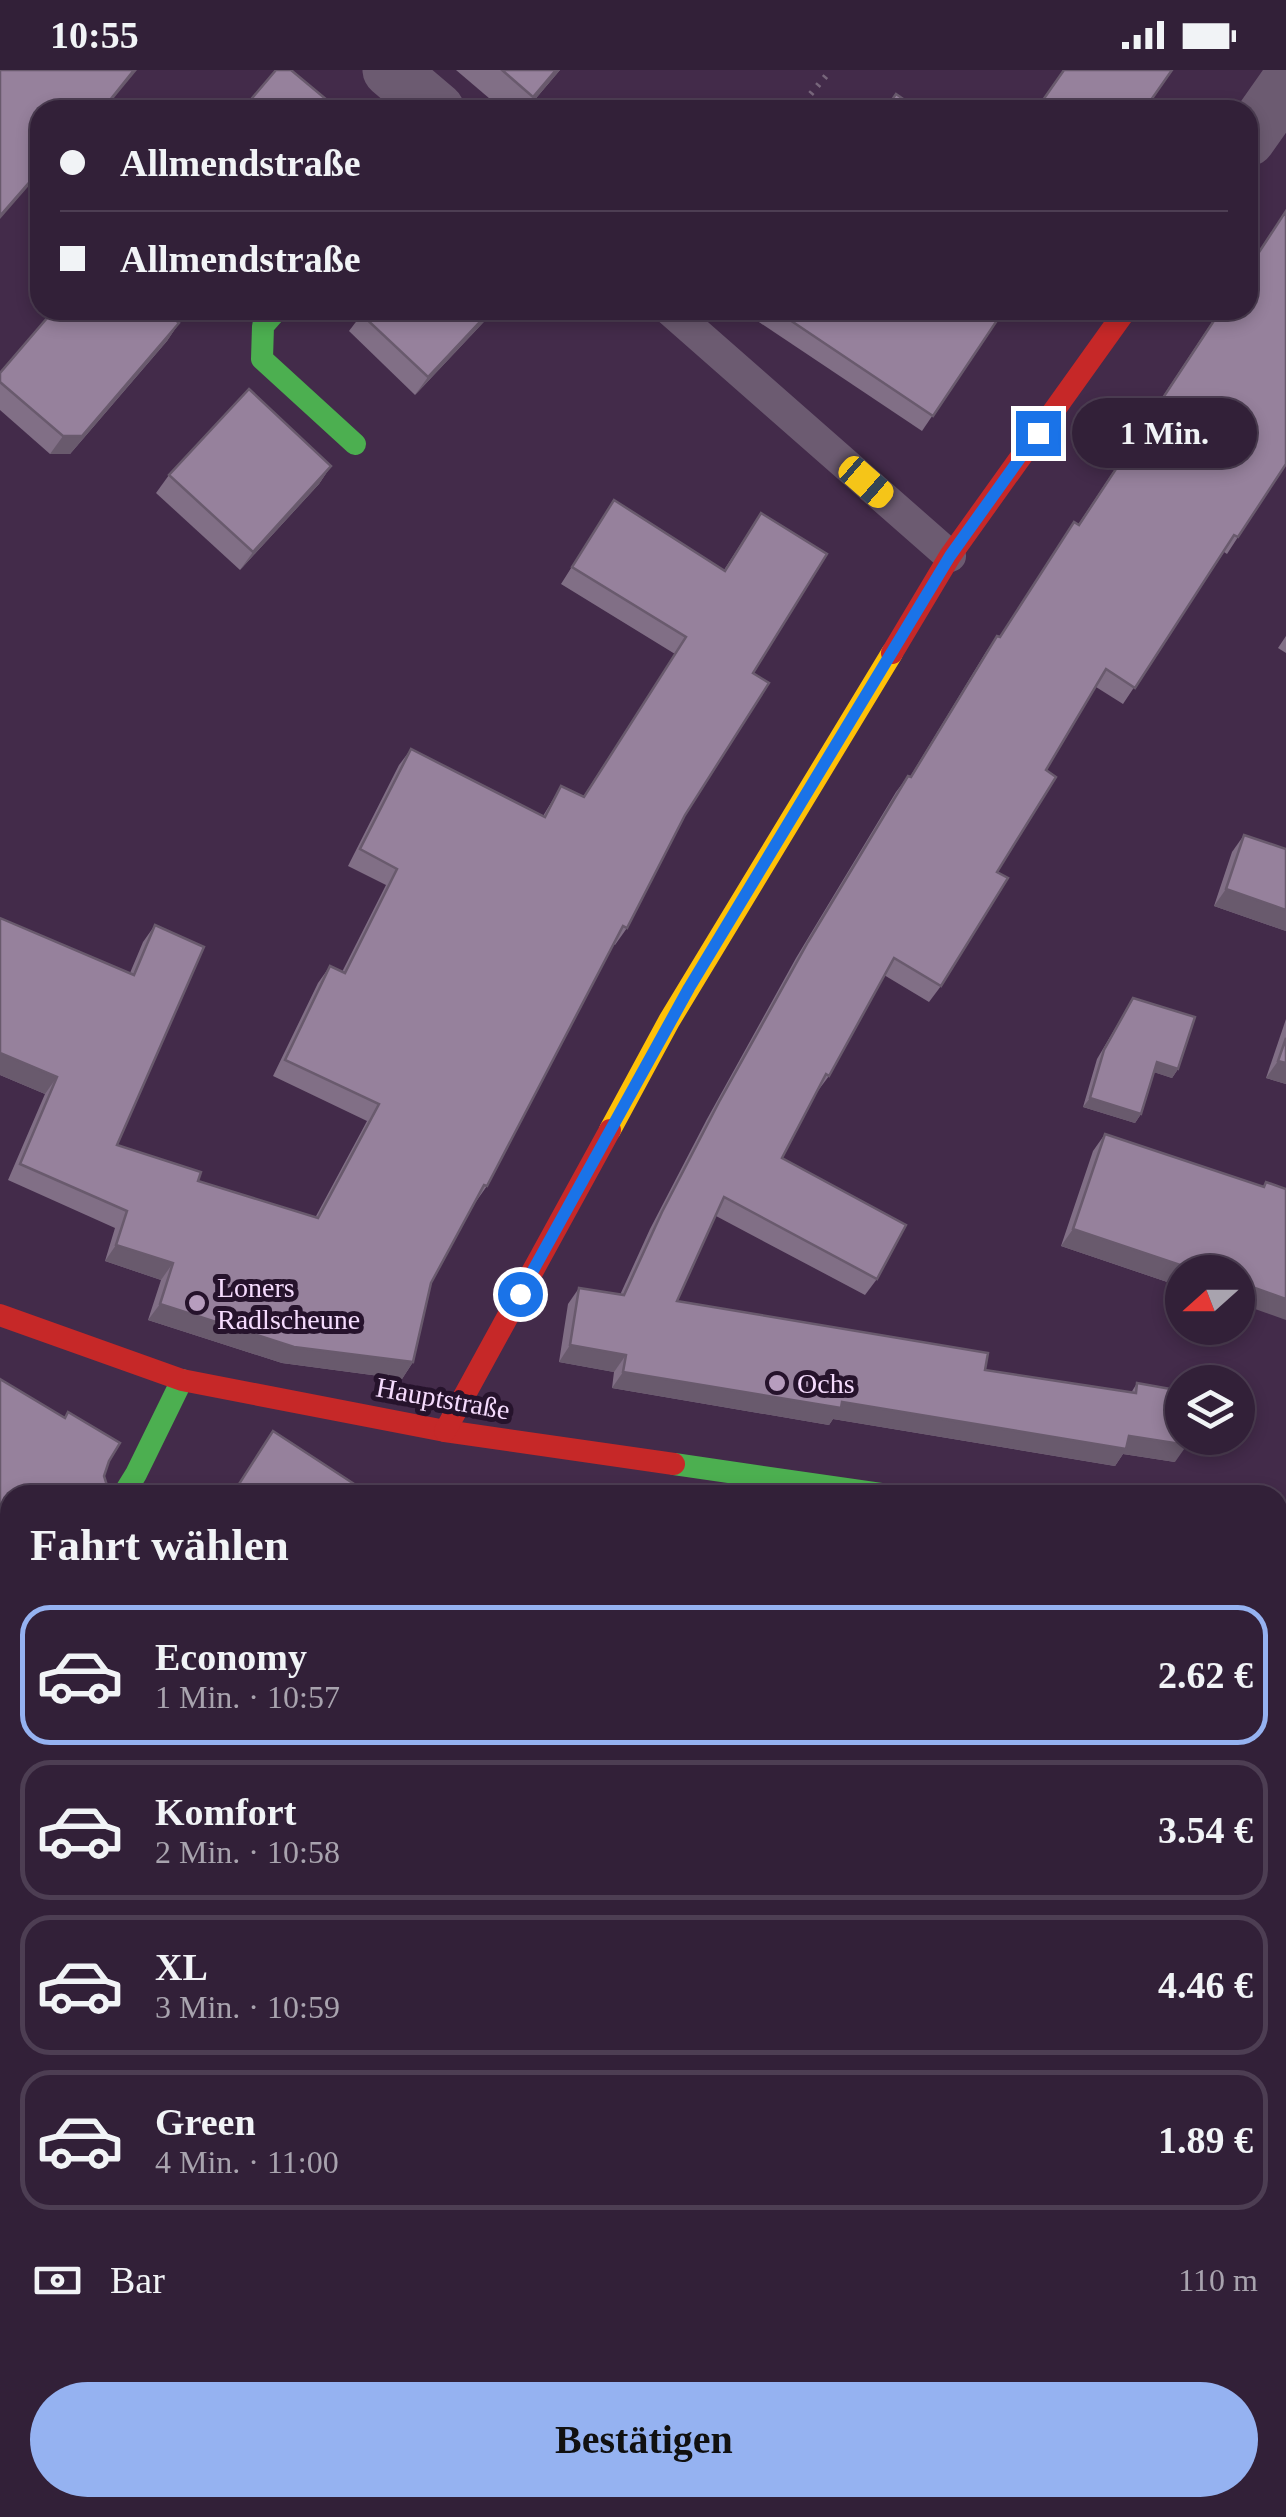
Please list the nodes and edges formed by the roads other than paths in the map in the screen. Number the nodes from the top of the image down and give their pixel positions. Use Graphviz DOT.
graph roads {
  1 [pos="390,70"];
  2 [pos="1286,85"];
  3 [pos="426,100"];
  4 [pos="1258,125"];
  5 [pos="268,320"];
  6 [pos="681,320"];
  7 [pos="1119,320"];
  8 [pos="354,444"];
  9 [pos="950,556"];
  10 [pos="0,1315"];
  11 [pos="182,1380"];
  12 [pos="445,1431"];
  13 [pos="129,1485"];
  14 [pos="819,1485"];
  1 -- 3 [label="street"];
  2 -- 4 [label="street"];
  5 -- 8 [label="street"];
  6 -- 9 [label="lane"];
  7 -- 9 [label="street"];
  9 -- 12 [label="street"];
  10 -- 11 [label="street, Hauptstraße"];
  11 -- 12 [label="street, Hauptstraße"];
  11 -- 13 [label="street"];
  12 -- 14 [label="street, Hauptstraße"];
}
